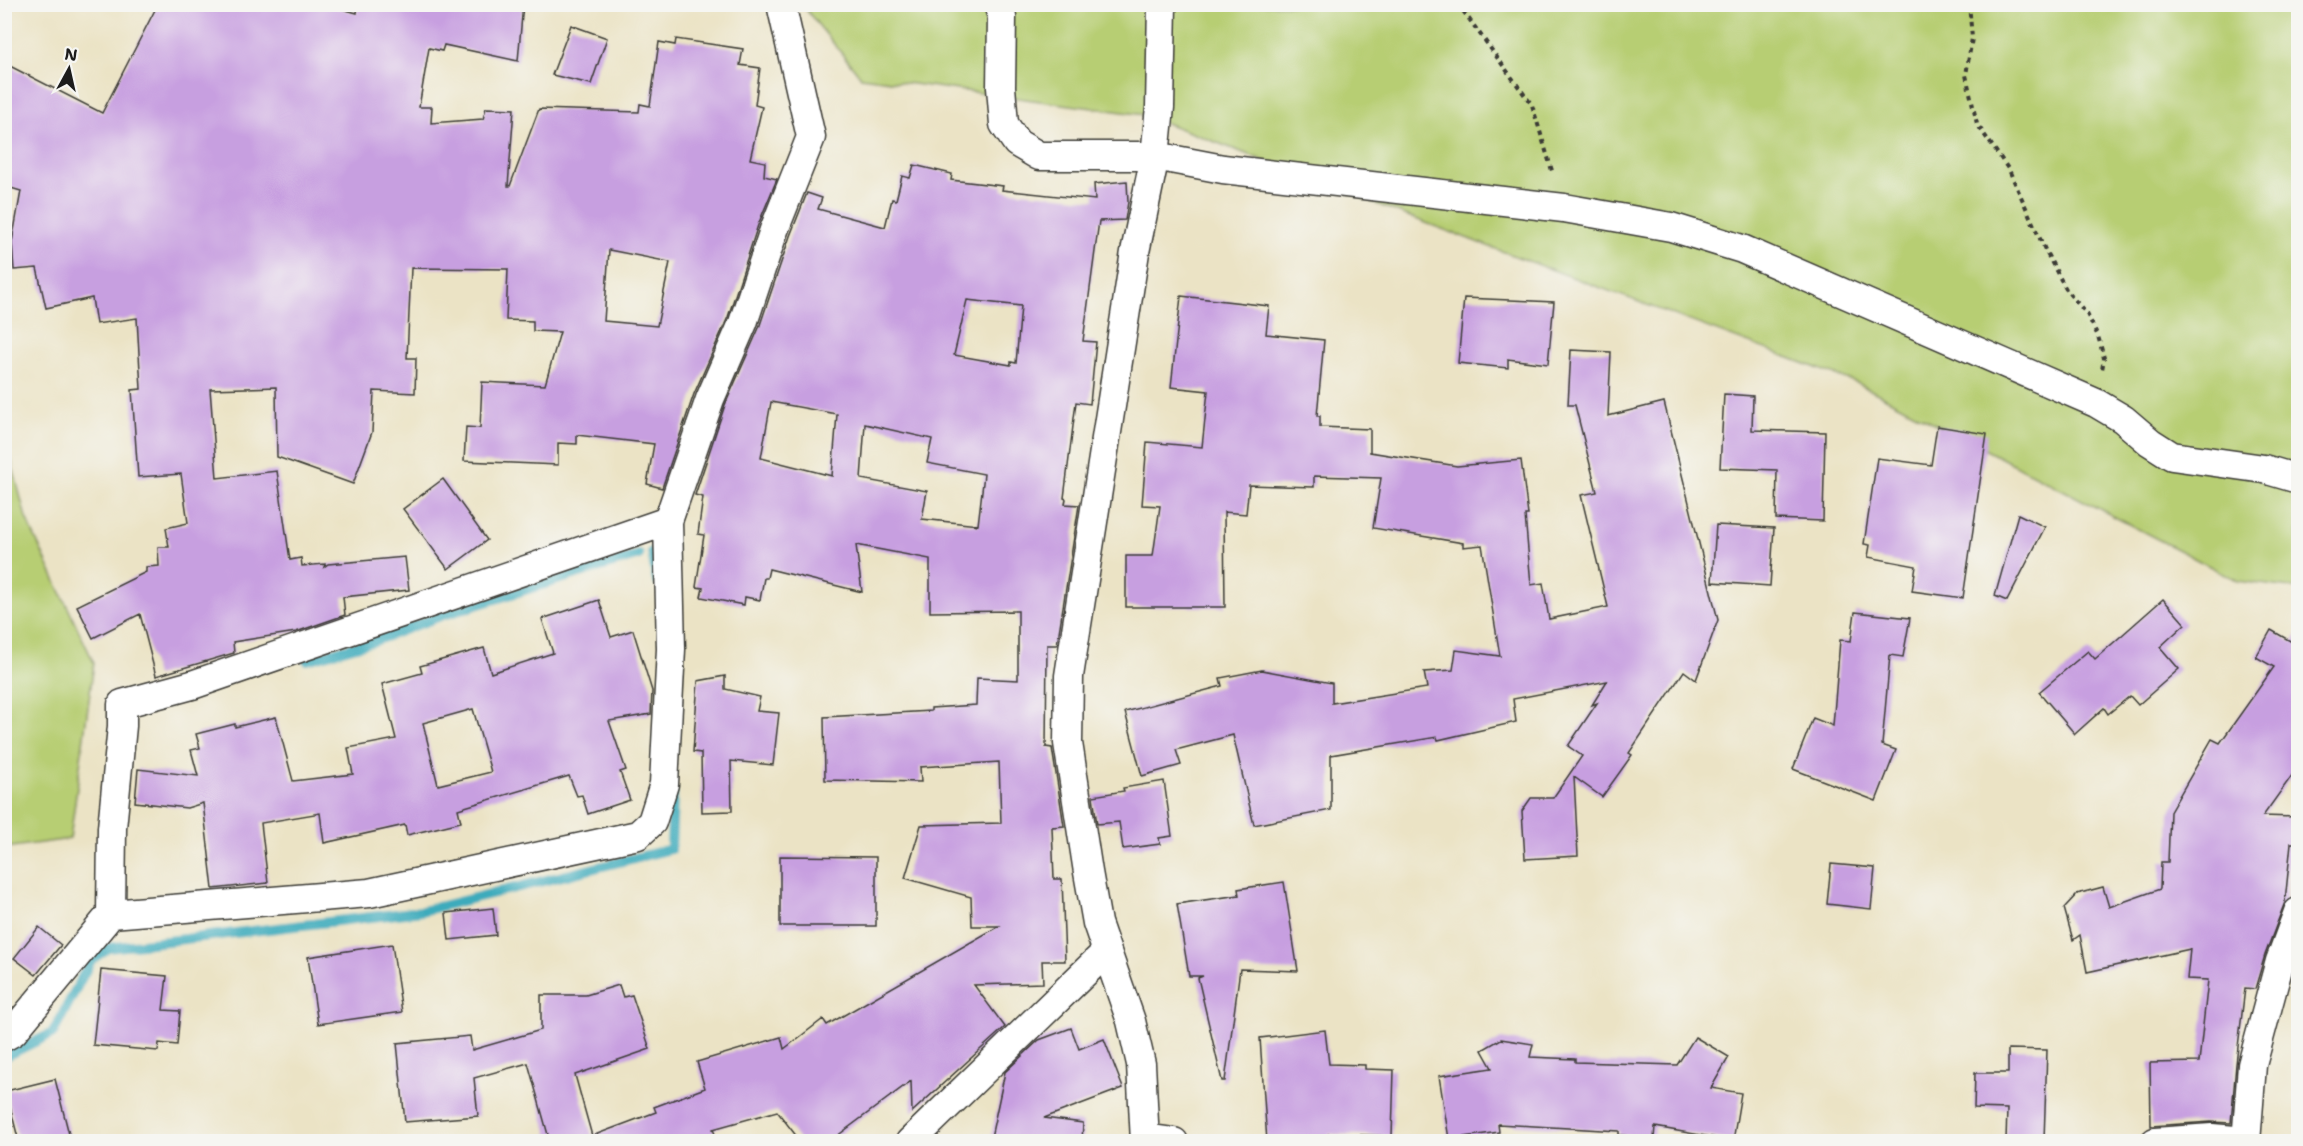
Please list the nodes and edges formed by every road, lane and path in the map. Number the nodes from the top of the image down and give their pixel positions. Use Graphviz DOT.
graph roads {
  1 [pos="781,4"];
  2 [pos="998,4"];
  3 [pos="1162,4"];
  4 [pos="1458,4"];
  5 [pos="1969,4"];
  6 [pos="1155,156"];
  7 [pos="1564,208"];
  8 [pos="2096,403"];
  9 [pos="2298,479"];
  10 [pos="668,521"];
  11 [pos="2298,912"];
  12 [pos="111,914"];
  13 [pos="1106,952"];
  14 [pos="4,1037"];
  15 [pos="1145,1140"];
  16 [pos="2246,1141"];
  17 [pos="910,1142"];
  18 [pos="1174,1142"];
  19 [pos="2155,1142"];
  1 -- 10 [label="street"];
  2 -- 6 [label="street"];
  3 -- 6 [label="street"];
  4 -- 7 [label="path"];
  5 -- 8 [label="path"];
  6 -- 7 [label="street"];
  6 -- 13 [label="street"];
  7 -- 8 [label="street"];
  8 -- 9 [label="street"];
  10 -- 12 [label="street"];
  10 -- 12 [label="street"];
  11 -- 16 [label="street"];
  12 -- 14 [label="street"];
  13 -- 15 [label="street"];
  13 -- 17 [label="street"];
  15 -- 18 [label="street"];
  16 -- 19 [label="street"];
}
